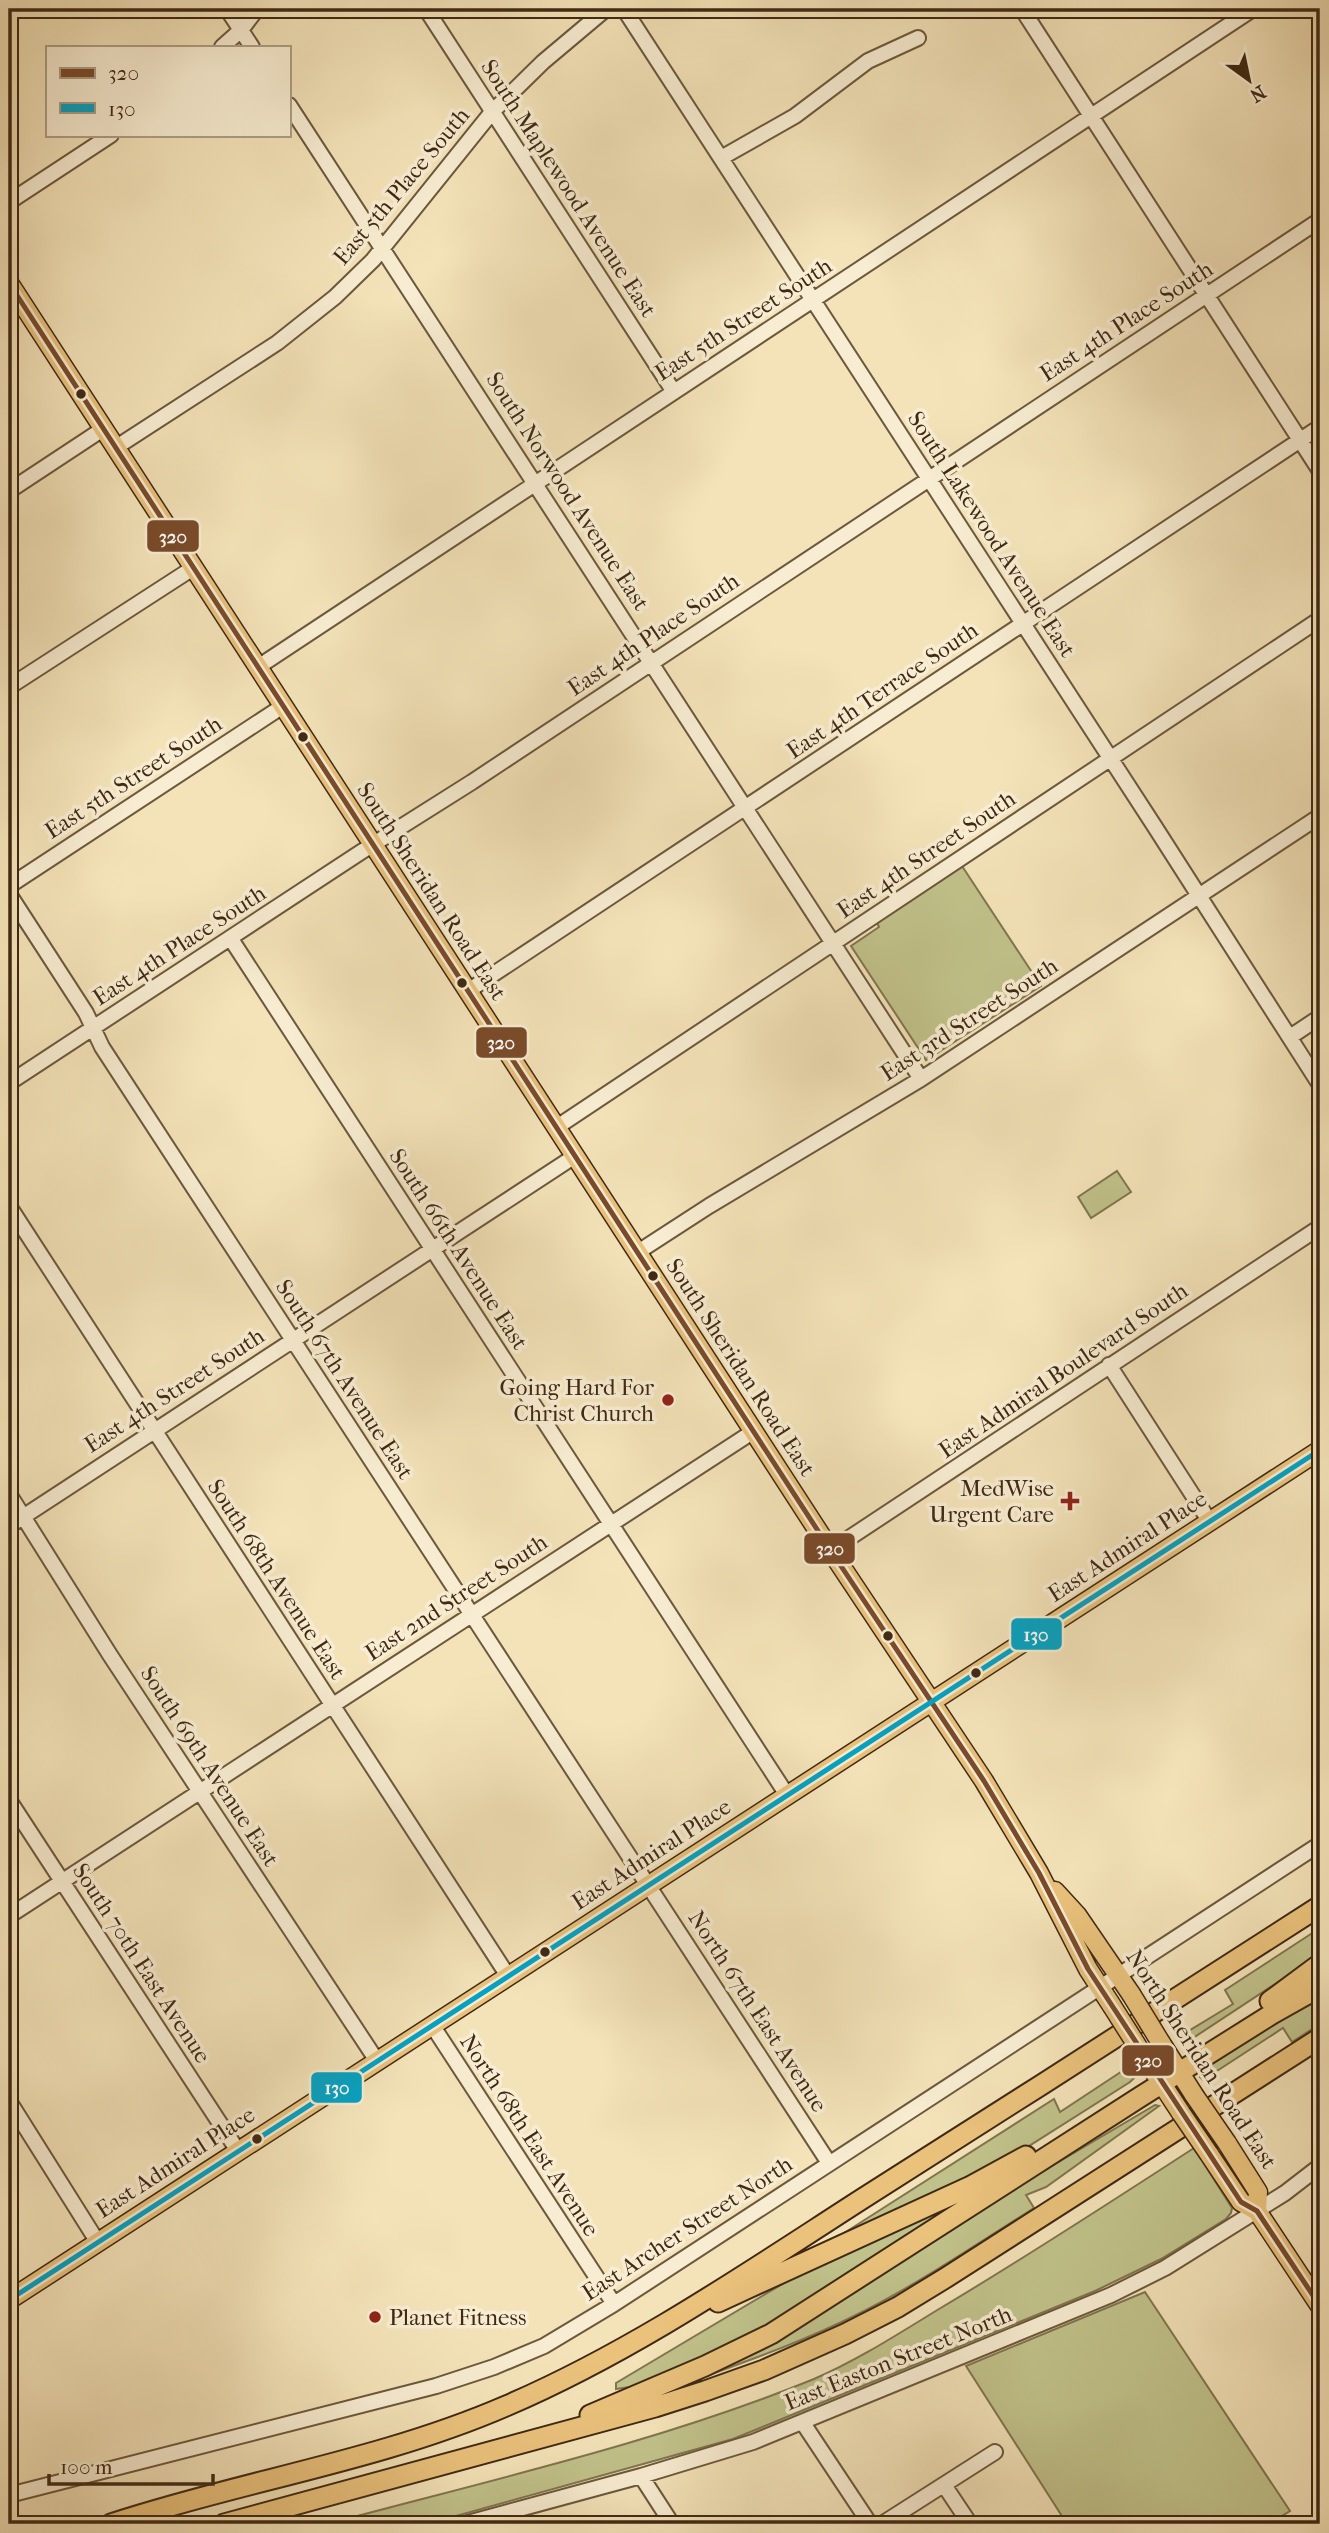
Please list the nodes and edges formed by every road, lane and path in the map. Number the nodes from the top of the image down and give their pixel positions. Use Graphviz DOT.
graph roads {
  1 [pos="227,9"];
  2 [pos="257,9"];
  3 [pos="426,9"];
  4 [pos="606,9"];
  5 [pos="624,9"];
  6 [pos="1022,9"];
  7 [pos="1253,9"];
  8 [pos="241,30"];
  9 [pos="918,38"];
  10 [pos="223,46"];
  11 [pos="251,46"];
  12 [pos="290,107"];
  13 [pos="492,112"];
  14 [pos="1090,115"];
  15 [pos="109,136"];
  16 [pos="720,158"];
  17 [pos="9,202"];
  18 [pos="1320,220"];
  19 [pos="383,248"];
  20 [pos="10,289"];
  21 [pos="1207,295"];
  22 [pos="812,300"];
  23 [pos="674,392"];
  24 [pos="1320,428"];
  25 [pos="103,429"];
  26 [pos="1301,440"];
  27 [pos="115,448"];
  28 [pos="1320,471"];
  29 [pos="929,478"];
  30 [pos="535,484"];
  31 [pos="9,491"];
  32 [pos="193,568"];
  33 [pos="1320,619"];
  34 [pos="1022,624"];
  35 [pos="652,662"];
  36 [pos="258,667"];
  37 [pos="9,687"];
  38 [pos="283,706"];
  39 [pos="1110,759"];
  40 [pos="745,808"];
  41 [pos="1320,816"];
  42 [pos="374,845"];
  43 [pos="9,886"];
  44 [pos="9,894"];
  45 [pos="1199,896"];
  46 [pos="231,939"];
  47 [pos="833,943"];
  48 [pos="468,990"];
  49 [pos="1320,1017"];
  50 [pos="93,1029"];
  51 [pos="1290,1037"];
  52 [pos="921,1079"];
  53 [pos="9,1083"];
  54 [pos="1320,1085"];
  55 [pos="557,1127"];
  56 [pos="575,1156"];
  57 [pos="9,1206"];
  58 [pos="1320,1227"];
  59 [pos="432,1249"];
  60 [pos="638,1252"];
  61 [pos="292,1340"];
  62 [pos="1109,1366"];
  63 [pos="153,1430"];
  64 [pos="754,1431"];
  65 [pos="1320,1450"];
  66 [pos="9,1494"];
  67 [pos="24,1516"];
  68 [pos="1210,1522"];
  69 [pos="610,1524"];
  70 [pos="9,1526"];
  71 [pos="831,1550"];
  72 [pos="470,1615"];
  73 [pos="931,1701"];
  74 [pos="331,1705"];
  75 [pos="200,1791"];
  76 [pos="787,1795"];
  77 [pos="9,1800"];
  78 [pos="1320,1844"];
  79 [pos="1039,1873"];
  80 [pos="61,1881"];
  81 [pos="648,1885"];
  82 [pos="1320,1906"];
  83 [pos="9,1916"];
  84 [pos="1320,1964"];
  85 [pos="508,1976"];
  86 [pos="1119,1976"];
  87 [pos="1320,1987"];
  88 [pos="1100,1988"];
  89 [pos="432,2025"];
  90 [pos="1320,2038"];
  91 [pos="377,2061"];
  92 [pos="1177,2068"];
  93 [pos="1159,2079"];
  94 [pos="9,2101"];
  95 [pos="238,2151"];
  96 [pos="829,2163"];
  97 [pos="1320,2166"];
  98 [pos="1257,2211"];
  99 [pos="97,2241"];
  100 [pos="9,2300"];
  101 [pos="614,2304"];
  102 [pos="1320,2306"];
  103 [pos="650,2333"];
  104 [pos="803,2423"];
  105 [pos="528,2442"];
  106 [pos="995,2452"];
  107 [pos="641,2476"];
  108 [pos="944,2484"];
  109 [pos="9,2495"];
  110 [pos="472,2523"];
  111 [pos="111,2524"];
  112 [pos="224,2524"];
  113 [pos="672,2524"];
  114 [pos="870,2524"];
  115 [pos="882,2524"];
  116 [pos="970,2524"];
  1 -- 8 [label="street"];
  2 -- 8 [label="street"];
  3 -- 13 [label="street, South Maplewood Avenue East"];
  4 -- 13 [label="street, East 5th Place South"];
  5 -- 16 [label="street, South Lakewood Avenue East"];
  6 -- 14 [label="street"];
  7 -- 14 [label="street, East 5th Street South"];
  8 -- 10 [label="street"];
  8 -- 11 [label="street"];
  9 -- 16 [label="street"];
  12 -- 19 [label="street, South Norwood Avenue East"];
  13 -- 19 [label="street, East 5th Place South"];
  13 -- 23 [label="street, South Maplewood Avenue East"];
  14 -- 21 [label="street"];
  14 -- 22 [label="street, East 5th Street South"];
  15 -- 17 [label="street"];
  16 -- 22 [label="street, South Lakewood Avenue East"];
  18 -- 21 [label="street, East 4th Place South"];
  19 -- 27 [label="street, East 5th Place South"];
  19 -- 30 [label="street, South Norwood Avenue East"];
  20 -- 25 [label="main road, South Sheridan Road East"];
  21 -- 26 [label="street"];
  21 -- 29 [label="street, East 4th Place South"];
  22 -- 23 [label="street, East 5th Street South"];
  22 -- 29 [label="street, South Lakewood Avenue East"];
  23 -- 30 [label="street, East 5th Street South"];
  24 -- 26 [label="street, East 4th Terrace South"];
  25 -- 27 [label="main road, South Sheridan Road East"];
  25 -- 31 [label="street"];
  26 -- 28 [label="street"];
  26 -- 34 [label="street, East 4th Terrace South"];
  27 -- 32 [label="main road, South Sheridan Road East"];
  29 -- 34 [label="street, South Lakewood Avenue East"];
  29 -- 35 [label="street, East 4th Place South"];
  30 -- 35 [label="street, South Norwood Avenue East"];
  30 -- 36 [label="street, East 5th Street South"];
  32 -- 36 [label="main road, South Sheridan Road East"];
  32 -- 37 [label="street"];
  33 -- 39 [label="street, East 4th Street South"];
  34 -- 39 [label="street, South Lakewood Avenue East"];
  34 -- 40 [label="street, East 4th Terrace South"];
  35 -- 40 [label="street, South Norwood Avenue East"];
  35 -- 42 [label="street, East 4th Place South"];
  36 -- 38 [label="main road, South Sheridan Road East"];
  38 -- 42 [label="main road, South Sheridan Road East"];
  38 -- 43 [label="street, East 5th Street South"];
  39 -- 45 [label="street, South Lakewood Avenue East"];
  39 -- 47 [label="street, East 4th Street South"];
  40 -- 47 [label="street, South Norwood Avenue East"];
  40 -- 48 [label="street, East 4th Terrace South"];
  41 -- 45 [label="street, East 3rd Street South"];
  42 -- 46 [label="street, East 4th Place South"];
  42 -- 48 [label="main road, South Sheridan Road East"];
  44 -- 50 [label="street, South 67th Avenue East"];
  45 -- 51 [label="street, South Lakewood Avenue East"];
  45 -- 52 [label="street, East 3rd Street South"];
  46 -- 50 [label="street, East 4th Place South"];
  46 -- 59 [label="street, South 66th Avenue East"];
  47 -- 52 [label="street, South Norwood Avenue East"];
  47 -- 55 [label="street, East 4th Street South"];
  48 -- 55 [label="main road, South Sheridan Road East"];
  49 -- 51 [label="street"];
  50 -- 53 [label="street, East 4th Place South"];
  50 -- 61 [label="street, South 67th Avenue East"];
  51 -- 54 [label="street, South Lakewood Avenue East"];
  52 -- 60 [label="street, East 3rd Street South"];
  55 -- 56 [label="main road, South Sheridan Road East"];
  56 -- 59 [label="street, East 4th Street South"];
  56 -- 60 [label="main road, South Sheridan Road East"];
  57 -- 63 [label="street, South 68th Avenue East"];
  58 -- 62 [label="street, East Admiral Boulevard South"];
  59 -- 61 [label="street, East 4th Street South"];
  59 -- 69 [label="street, South 66th Avenue East"];
  60 -- 64 [label="main road, South Sheridan Road East"];
  61 -- 63 [label="street, East 4th Street South"];
  61 -- 72 [label="street, South 67th Avenue East"];
  62 -- 68 [label="street"];
  62 -- 71 [label="street, East Admiral Boulevard South"];
  63 -- 67 [label="street, East 4th Street South"];
  63 -- 74 [label="street, South 68th Avenue East"];
  64 -- 69 [label="street, East 2nd Street South"];
  64 -- 71 [label="main road, South Sheridan Road East"];
  65 -- 68 [label="main road, East Admiral Place"];
  66 -- 67 [label="street, South 69th Avenue East"];
  67 -- 70 [label="street, East 4th Street South"];
  67 -- 75 [label="street, South 69th Avenue East"];
  68 -- 73 [label="main road, East Admiral Place"];
  69 -- 72 [label="street, East 2nd Street South"];
  69 -- 76 [label="street, South 66th Avenue East"];
  71 -- 73 [label="main road, South Sheridan Road East"];
  72 -- 74 [label="street, East 2nd Street South"];
  72 -- 81 [label="street, South 67th Avenue East"];
  73 -- 76 [label="main road, East Admiral Place"];
  73 -- 79 [label="main road, North Sheridan Road East"];
  74 -- 75 [label="street, East 2nd Street South"];
  74 -- 85 [label="street, South 68th Avenue East"];
  75 -- 80 [label="street, East 2nd Street South"];
  75 -- 91 [label="street, South 69th Avenue East"];
  76 -- 81 [label="main road, East Admiral Place"];
  77 -- 80 [label="street, South 70th East Avenue"];
  78 -- 86 [label="street, East Archer Street North"];
  79 -- 86 [label="main road, North Sheridan Road East"];
  79 -- 88 [label="main road, North Sheridan Road East"];
  80 -- 83 [label="street, East 2nd Street South"];
  80 -- 95 [label="street, South 70th East Avenue"];
  81 -- 85 [label="main road, East Admiral Place"];
  81 -- 96 [label="street, North 67th East Avenue"];
  82 -- 103 [label="highway"];
  84 -- 92 [label="highway"];
  85 -- 89 [label="main road, East Admiral Place"];
  86 -- 88 [label="street, East Archer Street North"];
  86 -- 92 [label="main road, North Sheridan Road East, bridge"];
  87 -- 92 [label="highway"];
  88 -- 93 [label="main road, North Sheridan Road East, bridge"];
  88 -- 96 [label="street, East Archer Street North"];
  89 -- 91 [label="main road, East Admiral Place"];
  89 -- 101 [label="street, North 68th East Avenue"];
  90 -- 105 [label="highway"];
  91 -- 95 [label="main road, East Admiral Place"];
  92 -- 93 [label="highway"];
  92 -- 98 [label="main road, North Sheridan Road East, bridge"];
  93 -- 98 [label="main road, North Sheridan Road East, bridge"];
  93 -- 103 [label="highway"];
  93 -- 105 [label="highway"];
  94 -- 99 [label="street"];
  95 -- 99 [label="main road, East Admiral Place"];
  96 -- 101 [label="street, East Archer Street North"];
  97 -- 98 [label="street, East Easton Street North"];
  98 -- 102 [label="main road, North Sheridan Road East"];
  98 -- 104 [label="street, East Easton Street North"];
  99 -- 100 [label="main road, East Admiral Place"];
  101 -- 109 [label="street, East Archer Street North"];
  103 -- 111 [label="highway"];
  104 -- 107 [label="street, East Easton Street North"];
  104 -- 114 [label="street"];
  105 -- 112 [label="highway"];
  106 -- 108 [label="street"];
  107 -- 110 [label="street, East Easton Street North"];
  107 -- 113 [label="street"];
  108 -- 115 [label="street"];
  108 -- 116 [label="street"];
}
